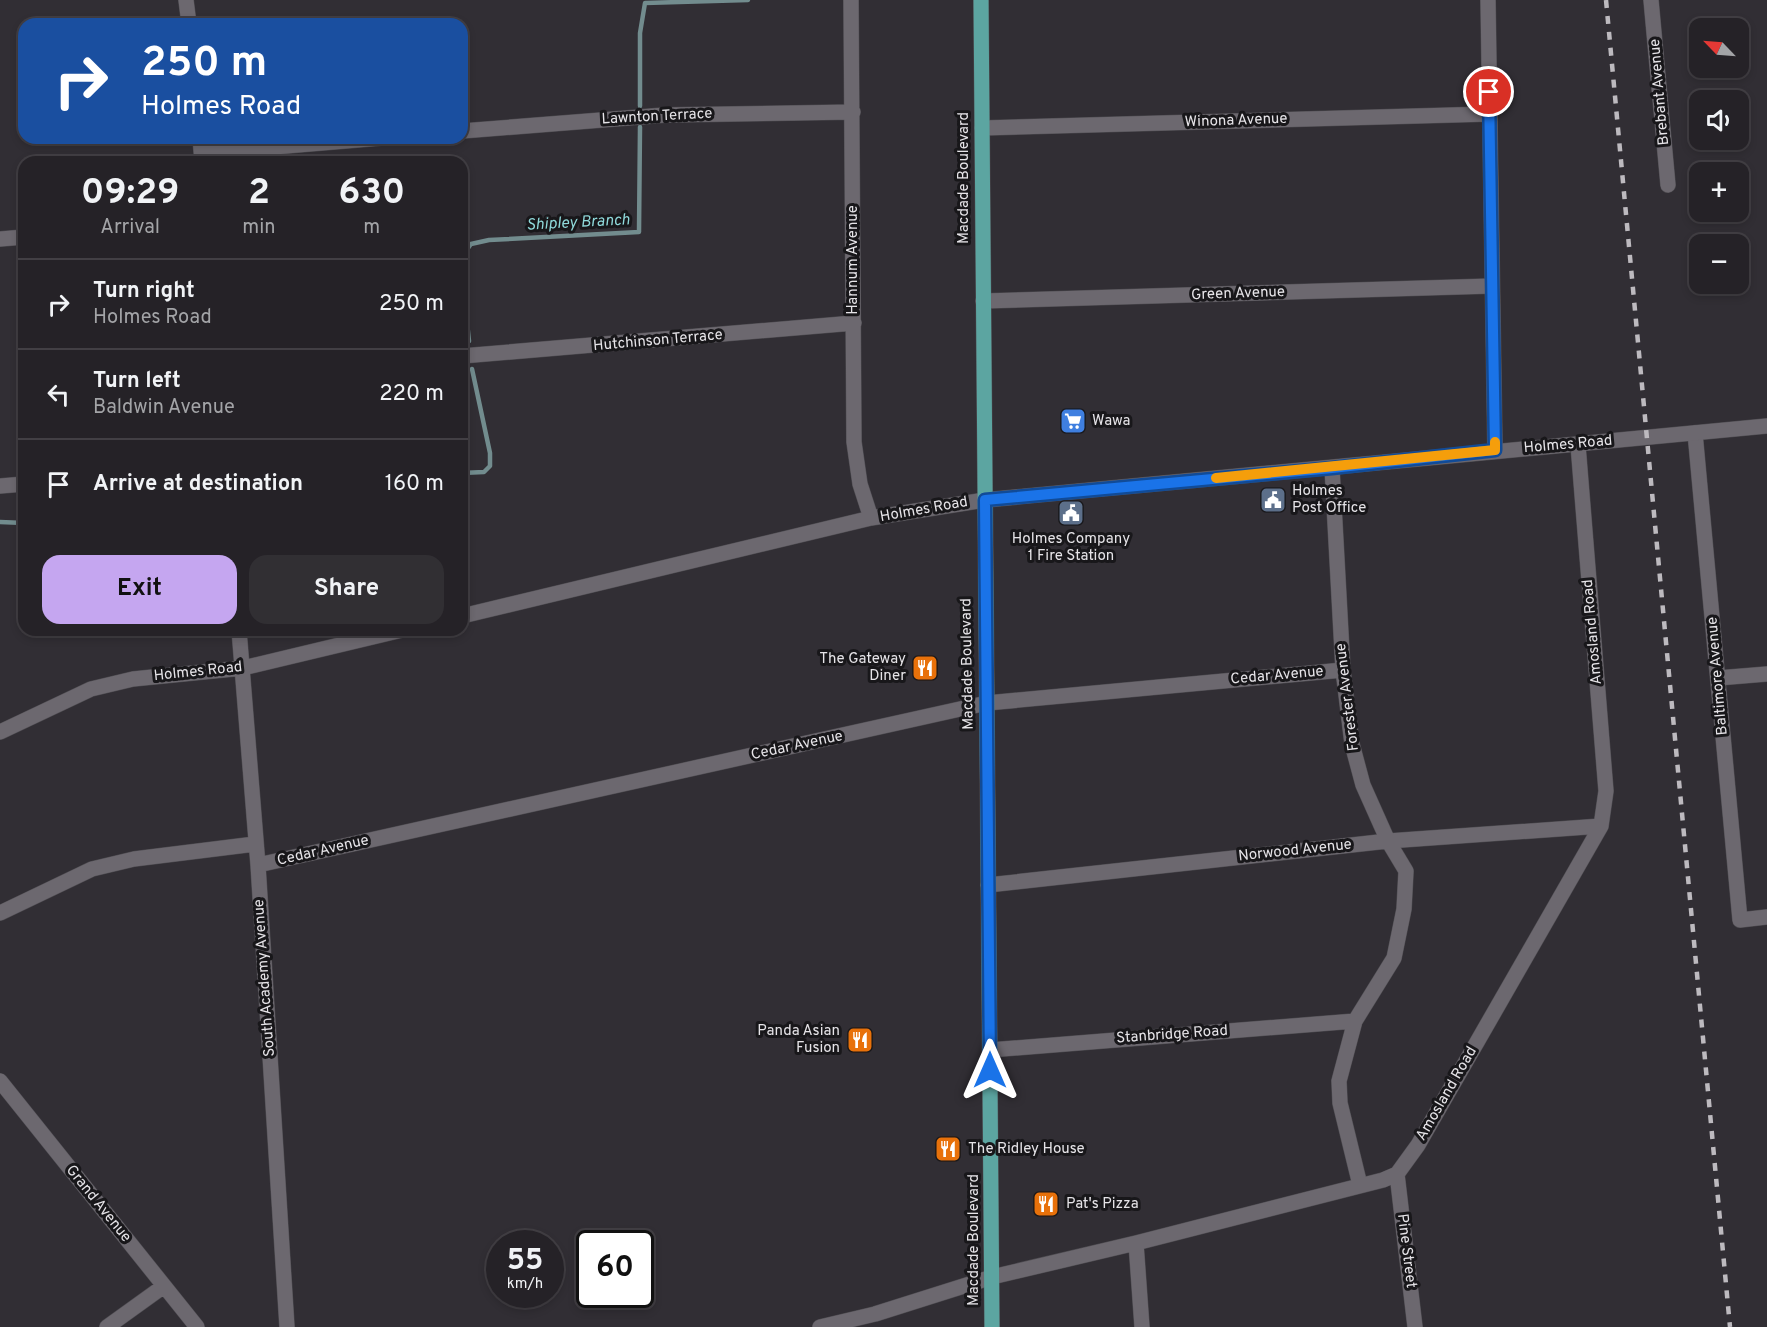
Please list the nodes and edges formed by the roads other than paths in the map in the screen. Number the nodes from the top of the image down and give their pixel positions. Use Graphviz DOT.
graph roads {
  1 [pos="186,0"];
  2 [pos="851,0"];
  3 [pos="981,0"];
  4 [pos="1488,0"];
  5 [pos="1651,0"];
  6 [pos="188,18"];
  7 [pos="853,112"];
  8 [pos="1490,114"];
  9 [pos="982,128"];
  10 [pos="468,131"];
  11 [pos="298,144"];
  12 [pos="202,151"];
  13 [pos="1668,185"];
  14 [pos="18,238"];
  15 [pos="0,239"];
  16 [pos="1492,286"];
  17 [pos="983,301"];
  18 [pos="854,323"];
  19 [pos="468,355"];
  20 [pos="1767,426"];
  21 [pos="1695,433"];
  22 [pos="1578,445"];
  23 [pos="1495,450"];
  24 [pos="1332,468"];
  25 [pos="18,484"];
  26 [pos="0,486"];
  27 [pos="985,500"];
  28 [pos="871,518"];
  29 [pos="468,615"];
  30 [pos="240,636"];
  31 [pos="377,636"];
  32 [pos="243,668"];
  33 [pos="1343,670"];
  34 [pos="1767,674"];
  35 [pos="1718,678"];
  36 [pos="987,702"];
  37 [pos="0,732"];
  38 [pos="1601,826"];
  39 [pos="1388,841"];
  40 [pos="255,844"];
  41 [pos="258,865"];
  42 [pos="988,885"];
  43 [pos="0,913"];
  44 [pos="1767,917"];
  45 [pos="1355,1021"];
  46 [pos="990,1050"];
  47 [pos="0,1081"];
  48 [pos="1397,1174"];
  49 [pos="1360,1185"];
  50 [pos="1136,1243"];
  51 [pos="992,1277"];
  52 [pos="164,1286"];
  53 [pos="107,1327"];
  54 [pos="197,1327"];
  55 [pos="287,1327"];
  56 [pos="820,1327"];
  57 [pos="992,1327"];
  58 [pos="1142,1327"];
  59 [pos="1415,1327"];
  1 -- 6 [label="street"];
  2 -- 7 [label="street, Hannum Avenue"];
  3 -- 9 [label="main road, Macdade Boulevard"];
  4 -- 8 [label="street"];
  5 -- 13 [label="street, Brebant Avenue"];
  7 -- 10 [label="street, Lawnton Terrace"];
  7 -- 18 [label="street, Hannum Avenue"];
  8 -- 9 [label="street, Winona Avenue"];
  8 -- 16 [label="street"];
  9 -- 17 [label="main road, Macdade Boulevard"];
  11 -- 12 [label="street"];
  14 -- 15 [label="street"];
  16 -- 17 [label="street, Green Avenue"];
  16 -- 23 [label="street"];
  17 -- 27 [label="main road, Macdade Boulevard"];
  18 -- 19 [label="street, Hutchinson Terrace"];
  18 -- 28 [label="street, Hannum Avenue"];
  20 -- 21 [label="street, Holmes Road"];
  21 -- 22 [label="street, Holmes Road"];
  21 -- 35 [label="street, Baltimore Avenue"];
  22 -- 23 [label="street, Holmes Road"];
  22 -- 38 [label="street, Amosland Road"];
  23 -- 24 [label="street, Holmes Road"];
  24 -- 27 [label="street, Holmes Road"];
  24 -- 33 [label="street, Forester Avenue"];
  25 -- 26 [label="street"];
  27 -- 28 [label="street, Holmes Road"];
  27 -- 36 [label="main road, Macdade Boulevard"];
  28 -- 29 [label="street, Holmes Road"];
  30 -- 32 [label="street, South Academy Avenue"];
  31 -- 32 [label="street, Holmes Road"];
  32 -- 37 [label="street, Holmes Road"];
  32 -- 40 [label="street, South Academy Avenue"];
  33 -- 36 [label="street, Cedar Avenue"];
  33 -- 39 [label="street, Forester Avenue"];
  34 -- 35 [label="street"];
  35 -- 44 [label="street, Baltimore Avenue"];
  36 -- 41 [label="street, Cedar Avenue"];
  36 -- 42 [label="main road, Macdade Boulevard"];
  38 -- 39 [label="street, Norwood Avenue"];
  38 -- 48 [label="street, Amosland Road"];
  39 -- 42 [label="street, Norwood Avenue"];
  39 -- 45 [label="street, Forester Avenue"];
  40 -- 41 [label="street, South Academy Avenue"];
  40 -- 43 [label="street, Cedar Avenue"];
  41 -- 55 [label="street, South Academy Avenue"];
  42 -- 46 [label="main road, Macdade Boulevard"];
  45 -- 46 [label="street, Stanbridge Road"];
  45 -- 49 [label="street, Forester Avenue"];
  46 -- 51 [label="main road, Macdade Boulevard"];
  47 -- 52 [label="street, Grand Avenue"];
  48 -- 49 [label="street"];
  48 -- 59 [label="street, Pine Street"];
  49 -- 50 [label="street"];
  50 -- 51 [label="street"];
  50 -- 58 [label="street"];
  51 -- 56 [label="street"];
  51 -- 57 [label="main road, Macdade Boulevard"];
  52 -- 53 [label="street"];
  52 -- 54 [label="street, Grand Avenue"];
}
